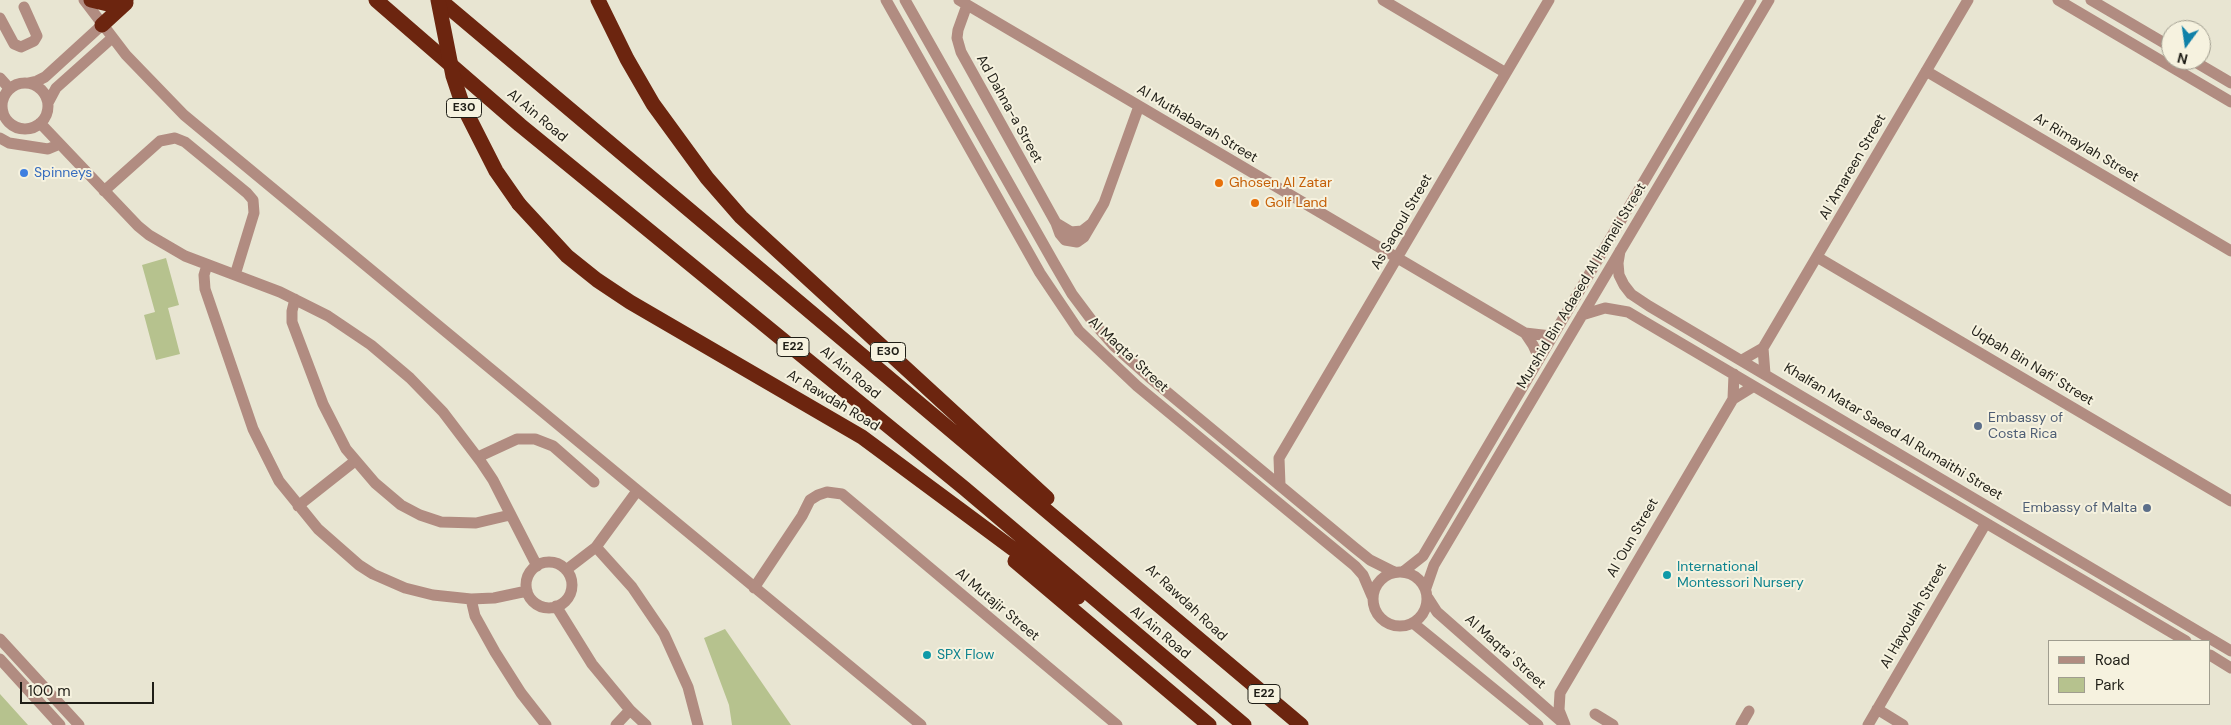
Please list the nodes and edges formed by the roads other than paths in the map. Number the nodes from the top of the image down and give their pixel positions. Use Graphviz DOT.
graph roads {
  1 [pos="84,0"];
  2 [pos="91,0"];
  3 [pos="128,0"];
  4 [pos="376,0"];
  5 [pos="439,0"];
  6 [pos="598,0"];
  7 [pos="886,0"];
  8 [pos="905,0"];
  9 [pos="1382,0"];
  10 [pos="1549,0"];
  11 [pos="1752,0"];
  12 [pos="1769,0"];
  13 [pos="1968,0"];
  14 [pos="2058,0"];
  15 [pos="2091,0"];
  16 [pos="963,3"];
  17 [pos="914,5"];
  18 [pos="24,7"];
  19 [pos="0,18"];
  20 [pos="102,25"];
  21 [pos="112,38"];
  22 [pos="2161,41"];
  23 [pos="74,50"];
  24 [pos="85,62"];
  25 [pos="2209,70"];
  26 [pos="1926,71"];
  27 [pos="1506,73"];
  28 [pos="0,78"];
  29 [pos="28,83"];
  30 [pos="2231,83"];
  31 [pos="10,88"];
  32 [pos="1,100"];
  33 [pos="2231,102"];
  34 [pos="48,104"];
  35 [pos="1139,106"];
  36 [pos="40,123"];
  37 [pos="28,128"];
  38 [pos="979,131"];
  39 [pos="962,136"];
  40 [pos="0,138"];
  41 [pos="17,144"];
  42 [pos="60,144"];
  43 [pos="104,191"];
  44 [pos="1620,251"];
  45 [pos="2231,251"];
  46 [pos="1817,257"];
  47 [pos="1398,259"];
  48 [pos="207,265"];
  49 [pos="235,274"];
  50 [pos="295,300"];
  51 [pos="1649,306"];
  52 [pos="1582,316"];
  53 [pos="1642,320"];
  54 [pos="1525,333"];
  55 [pos="1551,336"];
  56 [pos="1763,348"];
  57 [pos="1538,358"];
  58 [pos="1742,360"];
  59 [pos="1734,374"];
  60 [pos="1765,374"];
  61 [pos="1754,386"];
  62 [pos="1733,399"];
  63 [pos="478,457"];
  64 [pos="1279,458"];
  65 [pos="355,461"];
  66 [pos="1253,462"];
  67 [pos="902,465"];
  68 [pos="594,482"];
  69 [pos="1280,485"];
  70 [pos="637,491"];
  71 [pos="2231,502"];
  72 [pos="298,506"];
  73 [pos="510,515"];
  74 [pos="1986,523"];
  75 [pos="2038,535"];
  76 [pos="596,547"];
  77 [pos="2029,548"];
  78 [pos="536,566"];
  79 [pos="566,570"];
  80 [pos="1399,572"];
  81 [pos="754,588"];
  82 [pos="527,591"];
  83 [pos="1427,593"];
  84 [pos="1372,596"];
  85 [pos="471,599"];
  86 [pos="556,606"];
  87 [pos="1413,623"];
  88 [pos="0,639"];
  89 [pos="2184,640"];
  90 [pos="2231,651"];
  91 [pos="2211,656"];
  92 [pos="0,659"];
  93 [pos="1227,662"];
  94 [pos="2231,668"];
  95 [pos="1560,693"];
  96 [pos="1209,696"];
  97 [pos="1536,700"];
  98 [pos="630,710"];
  99 [pos="1877,710"];
  100 [pos="1749,711"];
  101 [pos="1595,714"];
  102 [pos="60,725"];
  103 [pos="79,725"];
  104 [pos="546,725"];
  105 [pos="616,725"];
  106 [pos="646,725"];
  107 [pos="698,725"];
  108 [pos="921,725"];
  109 [pos="1116,725"];
  110 [pos="1209,725"];
  111 [pos="1244,725"];
  112 [pos="1301,725"];
  113 [pos="1538,725"];
  114 [pos="1565,725"];
  115 [pos="1613,725"];
  116 [pos="1741,725"];
  117 [pos="1868,725"];
  118 [pos="1903,725"];
  1 -- 20 [label="street"];
  2 -- 3 [label="highway"];
  3 -- 20 [label="highway"];
  4 -- 96 [label="highway, Al Ain Road / E22"];
  5 -- 67 [label="highway, Ar Rawdah Road / E30, bridge"];
  5 -- 93 [label="highway, Al Ain Road / E22"];
  6 -- 93 [label="highway, Ar Rawdah Road / E30"];
  7 -- 39 [label="street, Al Maqta' Street"];
  8 -- 17 [label="street, Al Maqta' Street"];
  9 -- 27 [label="street"];
  10 -- 27 [label="street, As Saqoul Street"];
  11 -- 55 [label="street, Murshid Bin Adaeed Al Hameli Street"];
  12 -- 44 [label="street, Murshid Bin Adaeed Al Hameli Street"];
  13 -- 26 [label="street, Al 'Amareen Street"];
  14 -- 33 [label="street"];
  15 -- 22 [label="street"];
  16 -- 35 [label="street, Al Muthabarah Street"];
  16 -- 35 [label="street, Ad Dahna-a Street"];
  17 -- 38 [label="street, Al Maqta' Street"];
  18 -- 19 [label="street"];
  20 -- 21 [label="street"];
  20 -- 23 [label="street"];
  21 -- 24 [label="street"];
  21 -- 70 [label="street"];
  23 -- 24 [label="street"];
  23 -- 29 [label="street"];
  24 -- 34 [label="street"];
  25 -- 30 [label="street"];
  26 -- 45 [label="street, Ar Rimaylah Street"];
  26 -- 46 [label="street, Al 'Amareen Street"];
  27 -- 47 [label="street, As Saqoul Street"];
  28 -- 31 [label="street"];
  29 -- 31 [label="street"];
  29 -- 34 [label="street"];
  31 -- 32 [label="street"];
  32 -- 37 [label="street"];
  34 -- 36 [label="street"];
  35 -- 47 [label="street, Al Muthabarah Street"];
  36 -- 37 [label="street"];
  36 -- 42 [label="street"];
  37 -- 41 [label="street"];
  38 -- 39 [label="street"];
  38 -- 66 [label="street, Al Maqta' Street"];
  39 -- 84 [label="street, Al Maqta' Street"];
  40 -- 41 [label="street"];
  41 -- 42 [label="street"];
  42 -- 43 [label="street"];
  43 -- 48 [label="street"];
  43 -- 49 [label="street"];
  44 -- 51 [label="street, Khalfan Matar Saeed Al Rumaithi Street"];
  44 -- 52 [label="street, Murshid Bin Adaeed Al Hameli Street"];
  46 -- 56 [label="street, Al 'Amareen Street"];
  46 -- 71 [label="street, Uqbah Bin Nafi' Street"];
  47 -- 54 [label="street, Al Muthabarah Street"];
  47 -- 64 [label="street, As Saqoul Street"];
  48 -- 49 [label="street"];
  48 -- 72 [label="street"];
  49 -- 50 [label="street"];
  50 -- 63 [label="street"];
  50 -- 65 [label="street"];
  51 -- 53 [label="street"];
  51 -- 58 [label="street, Khalfan Matar Saeed Al Rumaithi Street"];
  52 -- 53 [label="street"];
  52 -- 83 [label="street, Murshid Bin Adaeed Al Hameli Street"];
  53 -- 59 [label="street"];
  54 -- 55 [label="street, Al Muthabarah Street"];
  54 -- 57 [label="street"];
  55 -- 57 [label="street, Murshid Bin Adaeed Al Hameli Street"];
  56 -- 58 [label="street, Al 'Amareen Street"];
  56 -- 60 [label="street"];
  57 -- 80 [label="street, Murshid Bin Adaeed Al Hameli Street"];
  58 -- 60 [label="street, Khalfan Matar Saeed Al Rumaithi Street"];
  59 -- 61 [label="street"];
  59 -- 62 [label="street, Al 'Oun Street"];
  60 -- 75 [label="street, Khalfan Matar Saeed Al Rumaithi Street"];
  61 -- 62 [label="street, Al 'Oun Street"];
  61 -- 74 [label="street"];
  62 -- 95 [label="street, Al 'Oun Street"];
  63 -- 68 [label="street"];
  63 -- 73 [label="street"];
  64 -- 66 [label="street"];
  64 -- 69 [label="street"];
  65 -- 72 [label="street"];
  65 -- 73 [label="street"];
  66 -- 69 [label="street, Al Maqta' Street"];
  67 -- 96 [label="highway, Ar Rawdah Road / E30"];
  67 -- 110 [label="highway"];
  69 -- 80 [label="street, Al Maqta' Street"];
  70 -- 76 [label="street"];
  70 -- 81 [label="street"];
  72 -- 85 [label="street"];
  73 -- 78 [label="street"];
  74 -- 77 [label="street"];
  74 -- 99 [label="street, Al Hayoulah Street"];
  75 -- 77 [label="street"];
  75 -- 90 [label="street, Khalfan Matar Saeed Al Rumaithi Street"];
  76 -- 79 [label="street"];
  76 -- 107 [label="street"];
  77 -- 89 [label="street"];
  78 -- 79 [label="street"];
  78 -- 82 [label="street"];
  79 -- 86 [label="street"];
  80 -- 83 [label="street"];
  80 -- 84 [label="street"];
  81 -- 108 [label="street"];
  81 -- 109 [label="street, Al Mutajir Street"];
  82 -- 85 [label="street"];
  82 -- 86 [label="street"];
  83 -- 87 [label="street"];
  83 -- 97 [label="street, Al Maqta' Street"];
  84 -- 87 [label="street"];
  85 -- 104 [label="street"];
  86 -- 98 [label="street"];
  87 -- 113 [label="street"];
  88 -- 103 [label="street"];
  91 -- 94 [label="street"];
  92 -- 102 [label="street"];
  93 -- 112 [label="highway, E22"];
  95 -- 97 [label="street"];
  95 -- 114 [label="street"];
  96 -- 111 [label="highway, E22"];
  97 -- 114 [label="street, Al Maqta' Street"];
  98 -- 105 [label="street"];
  98 -- 106 [label="street"];
  99 -- 117 [label="street, Al Hayoulah Street"];
  99 -- 118 [label="street"];
  100 -- 116 [label="street"];
  101 -- 115 [label="street"];
}
